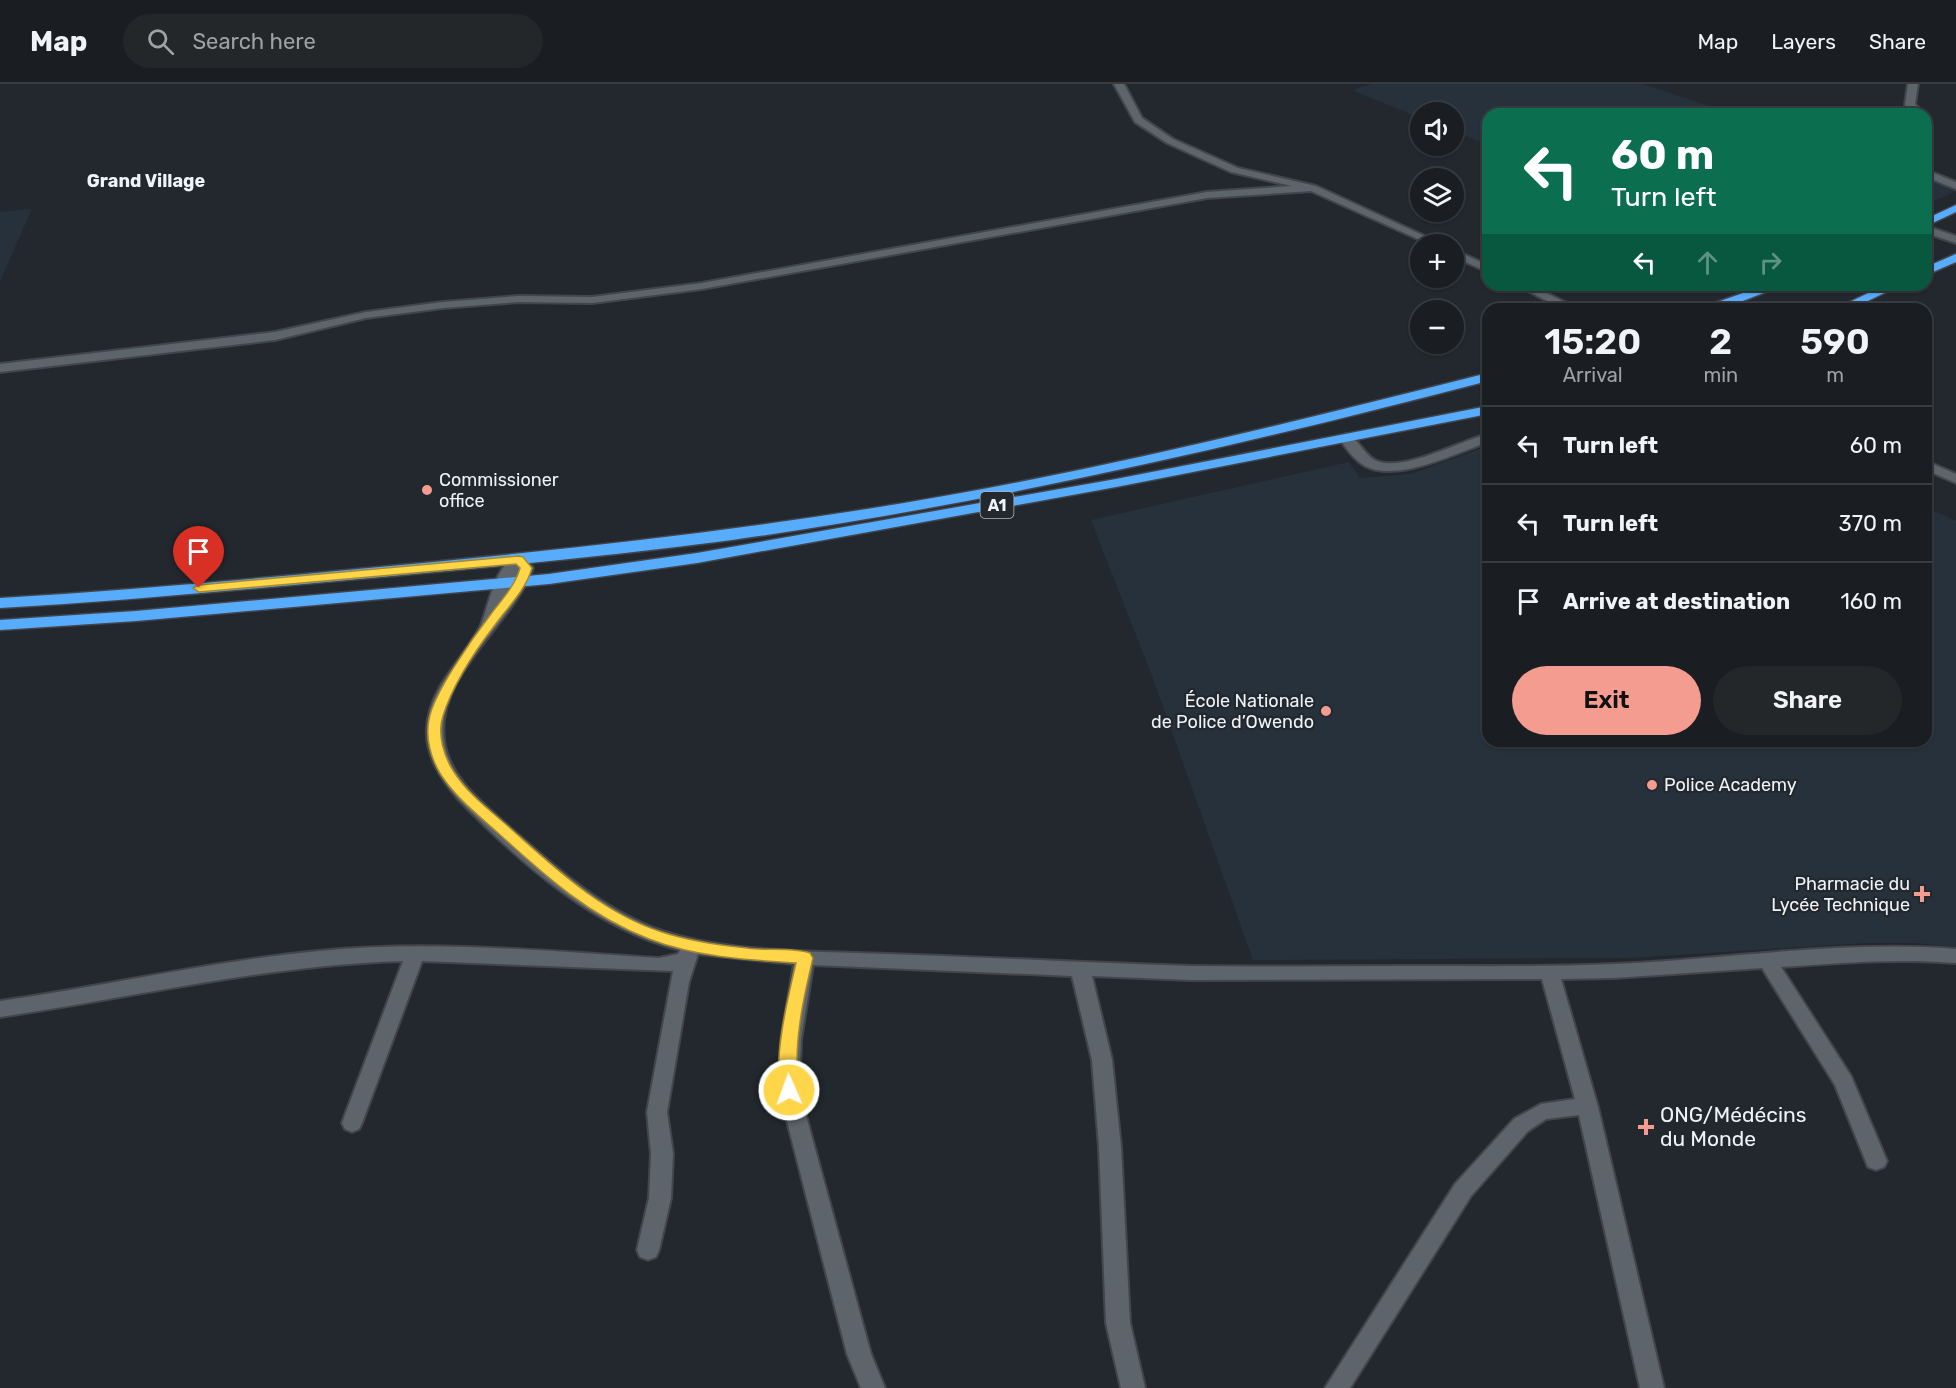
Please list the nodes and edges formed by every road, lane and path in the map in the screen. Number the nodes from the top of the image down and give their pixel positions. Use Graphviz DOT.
graph roads {
  1 [pos="1119,84"];
  2 [pos="1913,84"];
  3 [pos="1913,108"];
  4 [pos="1932,176"];
  5 [pos="1956,186"];
  6 [pos="1311,188"];
  7 [pos="1956,208"];
  8 [pos="1932,222"];
  9 [pos="1932,226"];
  10 [pos="1932,228"];
  11 [pos="1956,233"];
  12 [pos="1414,234"];
  13 [pos="1956,240"];
  14 [pos="1464,257"];
  15 [pos="1956,258"];
  16 [pos="1482,266"];
  17 [pos="1932,268"];
  18 [pos="1534,291"];
  19 [pos="1761,291"];
  20 [pos="1882,291"];
  21 [pos="1560,303"];
  22 [pos="1727,303"];
  23 [pos="1855,303"];
  24 [pos="0,368"];
  25 [pos="1482,380"];
  26 [pos="1482,411"];
  27 [pos="1346,438"];
  28 [pos="1482,440"];
  29 [pos="1932,468"];
  30 [pos="1956,479"];
  31 [pos="519,560"];
  32 [pos="522,580"];
  33 [pos="503,582"];
  34 [pos="0,603"];
  35 [pos="0,625"];
  36 [pos="487,628"];
  37 [pos="688,952"];
  38 [pos="415,954"];
  39 [pos="1956,956"];
  40 [pos="805,958"];
  41 [pos="1767,960"];
  42 [pos="1080,968"];
  43 [pos="1550,973"];
  44 [pos="0,1009"];
  45 [pos="1588,1107"];
  46 [pos="352,1123"];
  47 [pos="1875,1161"];
  48 [pos="648,1250"];
  49 [pos="873,1388"];
  50 [pos="1132,1388"];
  51 [pos="1337,1388"];
  52 [pos="1652,1388"];
  1 -- 6 [label="street"];
  2 -- 3 [label="street"];
  4 -- 5 [label="street"];
  6 -- 12 [label="street"];
  6 -- 24 [label="street"];
  7 -- 8 [label="highway"];
  9 -- 11 [label="street"];
  10 -- 13 [label="street"];
  14 -- 16 [label="street"];
  15 -- 17 [label="highway"];
  18 -- 21 [label="street"];
  19 -- 22 [label="highway"];
  20 -- 23 [label="highway"];
  25 -- 31 [label="highway, A1"];
  26 -- 27 [label="highway, A1"];
  27 -- 28 [label="street"];
  27 -- 32 [label="highway, A1"];
  29 -- 30 [label="street"];
  31 -- 32 [label="street"];
  31 -- 33 [label="street"];
  31 -- 34 [label="highway, A1"];
  32 -- 33 [label="highway, A1"];
  32 -- 36 [label="street"];
  33 -- 35 [label="highway, A1"];
  33 -- 36 [label="street"];
  36 -- 37 [label="street"];
  37 -- 38 [label="street"];
  37 -- 40 [label="street"];
  37 -- 48 [label="street"];
  38 -- 44 [label="street"];
  38 -- 46 [label="street"];
  39 -- 41 [label="street"];
  40 -- 42 [label="street"];
  40 -- 49 [label="street"];
  41 -- 43 [label="street"];
  41 -- 47 [label="street"];
  42 -- 43 [label="street"];
  42 -- 50 [label="street"];
  43 -- 45 [label="street"];
  45 -- 51 [label="street"];
  45 -- 52 [label="street"];
}
